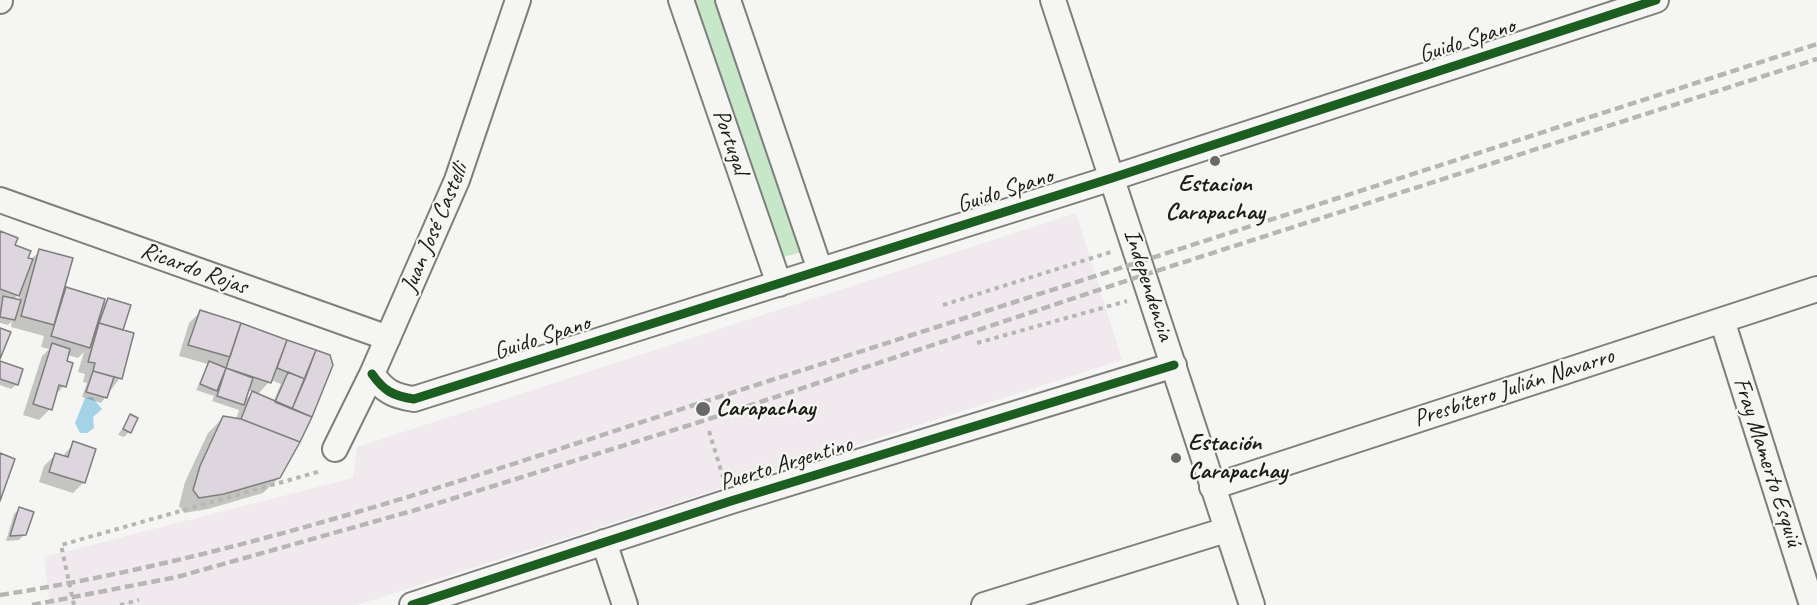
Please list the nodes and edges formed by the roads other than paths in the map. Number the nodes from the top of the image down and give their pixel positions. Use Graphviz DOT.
graph roads {
  1 [pos="518,0"];
  2 [pos="681,0"];
  3 [pos="728,0"];
  4 [pos="1053,0"];
  5 [pos="1656,0"];
  6 [pos="1614,6"];
  7 [pos="1112,178"];
  8 [pos="0,200"];
  9 [pos="820,270"];
  10 [pos="779,284"];
  11 [pos="1817,289"];
  12 [pos="1722,320"];
  13 [pos="388,338"];
  14 [pos="1174,365"];
  15 [pos="372,374"];
  16 [pos="335,449"];
  17 [pos="1212,487"];
  18 [pos="1226,530"];
  19 [pos="604,542"];
  20 [pos="412,605"];
  21 [pos="625,605"];
  22 [pos="984,605"];
  23 [pos="1252,605"];
  24 [pos="1812,605"];
  1 -- 13 [label="street, Juan José Castelli"];
  2 -- 10 [label="street, Portugal"];
  3 -- 9 [label="street, Portugal"];
  4 -- 7 [label="street, Independencia"];
  5 -- 6 [label="street, Guido Spano"];
  6 -- 7 [label="street, Guido Spano"];
  7 -- 9 [label="street, Guido Spano"];
  7 -- 14 [label="street, Independencia"];
  8 -- 13 [label="street, Ricardo Rojas"];
  9 -- 10 [label="street, Guido Spano"];
  10 -- 15 [label="street, Guido Spano"];
  11 -- 12 [label="street, Presbítero Julián Navarro"];
  12 -- 17 [label="street, Presbítero Julián Navarro"];
  12 -- 24 [label="street, Fray Mamerto Esquiú"];
  13 -- 15 [label="street, Juan José Castelli"];
  14 -- 17 [label="street, Independencia"];
  14 -- 19 [label="street, Puerto Argentino"];
  15 -- 16 [label="street, Juan José Castelli"];
  17 -- 18 [label="street, Independencia"];
  18 -- 22 [label="street"];
  18 -- 23 [label="street, Independencia"];
  19 -- 20 [label="street, Puerto Argentino"];
  19 -- 21 [label="street"];
}
